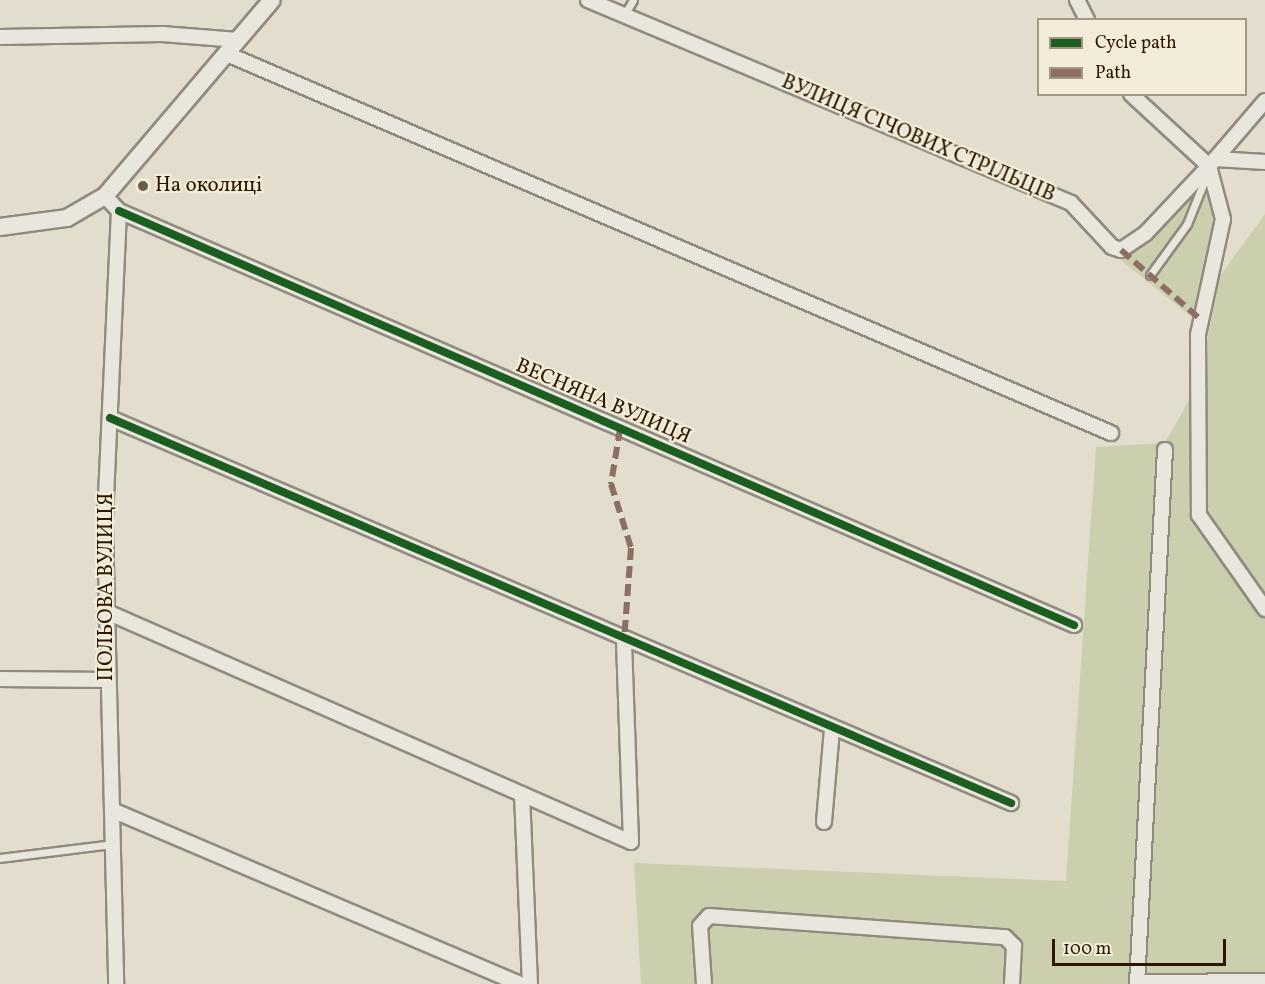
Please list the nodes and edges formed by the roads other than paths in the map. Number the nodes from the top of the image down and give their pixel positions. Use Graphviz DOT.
graph roads {
  1 [pos="272,0"];
  2 [pos="588,0"];
  3 [pos="633,0"];
  4 [pos="1077,0"];
  5 [pos="624,15"];
  6 [pos="1086,18"];
  7 [pos="0,37"];
  8 [pos="238,40"];
  9 [pos="226,54"];
  10 [pos="1133,96"];
  11 [pos="1265,101"];
  12 [pos="1212,162"];
  13 [pos="1265,162"];
  14 [pos="105,196"];
  15 [pos="119,211"];
  16 [pos="0,226"];
  17 [pos="1150,275"];
  18 [pos="110,418"];
  19 [pos="1111,433"];
  20 [pos="1165,450"];
  21 [pos="1265,609"];
  22 [pos="107,612"];
  23 [pos="1074,625"];
  24 [pos="624,641"];
  25 [pos="0,679"];
  26 [pos="106,680"];
  27 [pos="832,728"];
  28 [pos="522,794"];
  29 [pos="1011,803"];
  30 [pos="112,810"];
  31 [pos="824,822"];
  32 [pos="112,844"];
  33 [pos="0,858"];
  34 [pos="1265,981"];
  35 [pos="1137,983"];
  36 [pos="116,984"];
  37 [pos="519,984"];
  38 [pos="530,984"];
  39 [pos="704,984"];
  40 [pos="1012,984"];
  1 -- 8 [label="street"];
  2 -- 5 [label="street, ВУЛИЦЯ СІЧОВИХ СТРІЛЬЦІВ"];
  3 -- 5 [label="lane"];
  4 -- 6 [label="street"];
  5 -- 12 [label="street, ВУЛИЦЯ СІЧОВИХ СТРІЛЬЦІВ"];
  7 -- 8 [label="street"];
  8 -- 9 [label="street"];
  9 -- 14 [label="street"];
  9 -- 19 [label="street"];
  10 -- 12 [label="street"];
  11 -- 12 [label="street"];
  12 -- 13 [label="street"];
  12 -- 17 [label="lane"];
  12 -- 21 [label="street"];
  14 -- 15 [label="street"];
  14 -- 16 [label="street"];
  15 -- 18 [label="street, ПОЛЬОВА ВУЛИЦЯ"];
  15 -- 23 [label="street, ВЕСНЯНА ВУЛИЦЯ"];
  18 -- 22 [label="street, ПОЛЬОВА ВУЛИЦЯ"];
  18 -- 24 [label="street"];
  20 -- 35 [label="street"];
  22 -- 26 [label="street, ПОЛЬОВА ВУЛИЦЯ"];
  22 -- 28 [label="street"];
  24 -- 27 [label="street"];
  24 -- 28 [label="street"];
  25 -- 26 [label="street"];
  26 -- 30 [label="street, ПОЛЬОВА ВУЛИЦЯ"];
  27 -- 29 [label="street"];
  27 -- 31 [label="street"];
  28 -- 38 [label="street"];
  30 -- 32 [label="street, ПОЛЬОВА ВУЛИЦЯ"];
  30 -- 37 [label="street"];
  32 -- 33 [label="lane"];
  32 -- 36 [label="street, ПОЛЬОВА ВУЛИЦЯ"];
  34 -- 35 [label="street"];
  39 -- 40 [label="street"];
}
